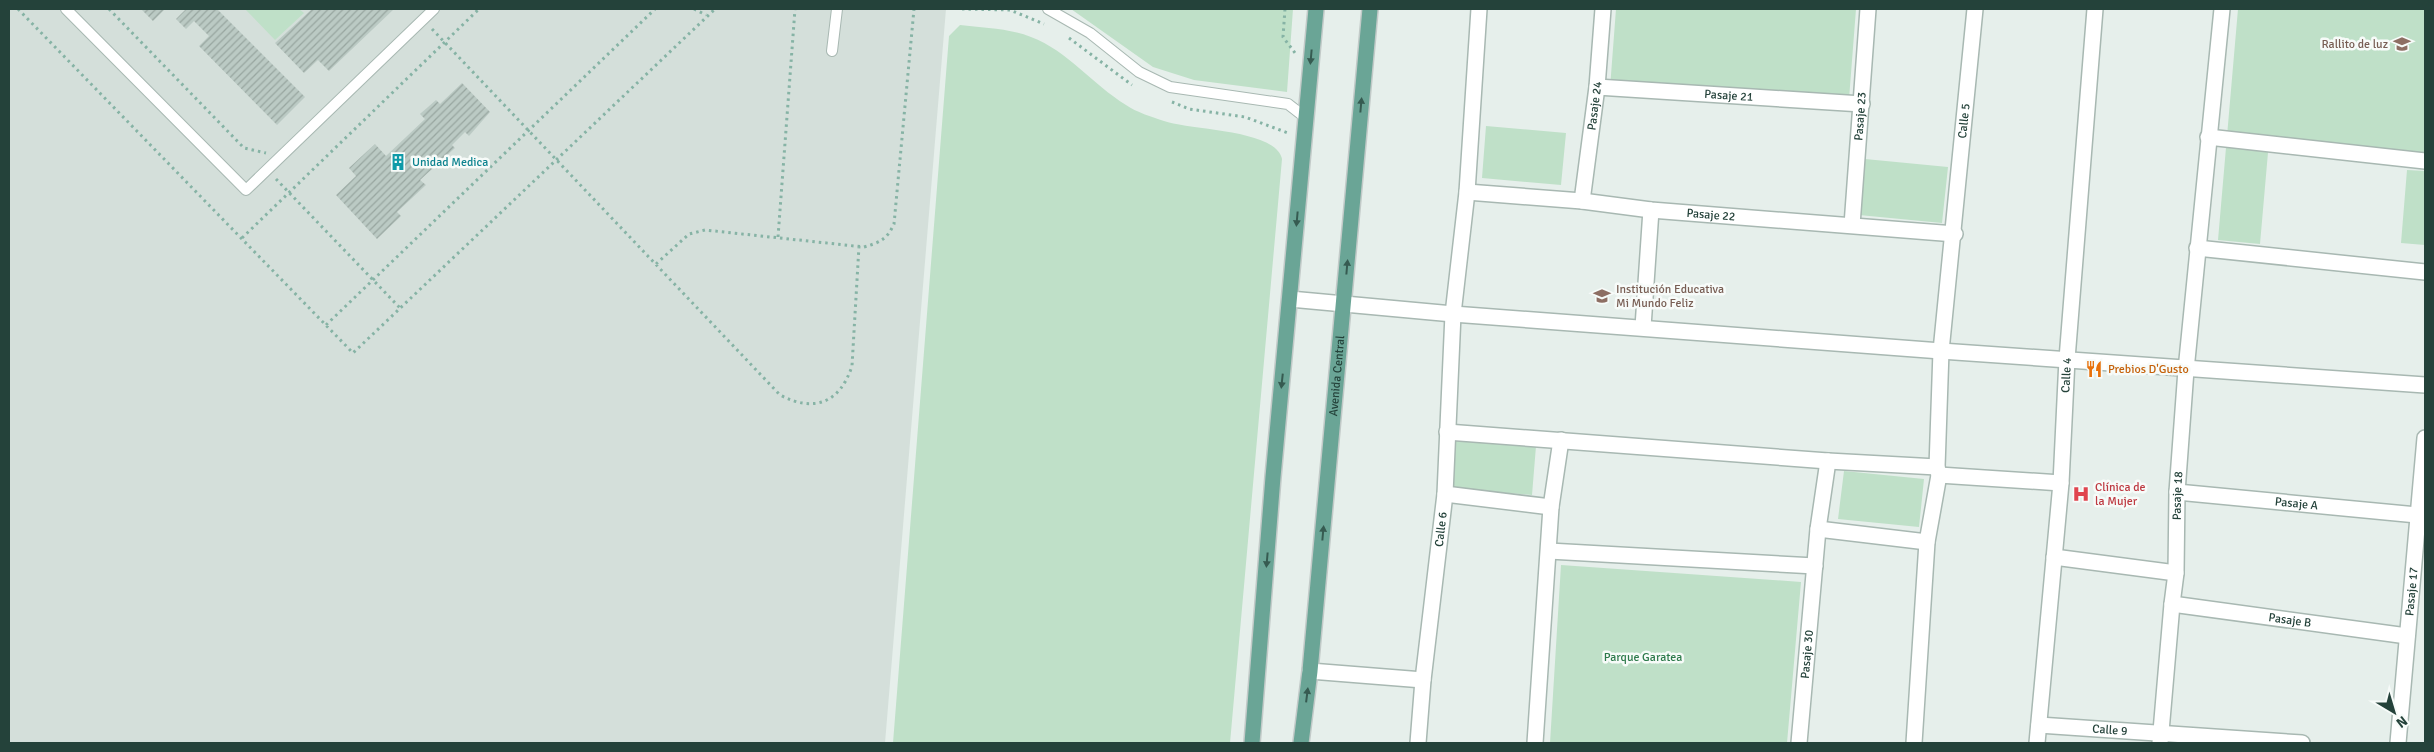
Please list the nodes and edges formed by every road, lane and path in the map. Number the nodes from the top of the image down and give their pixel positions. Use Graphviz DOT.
graph roads {
  1 [pos="18,9"];
  2 [pos="66,9"];
  3 [pos="109,9"];
  4 [pos="434,9"];
  5 [pos="479,9"];
  6 [pos="655,9"];
  7 [pos="694,9"];
  8 [pos="715,9"];
  9 [pos="795,9"];
  10 [pos="837,9"];
  11 [pos="914,9"];
  12 [pos="1048,9"];
  13 [pos="1316,9"];
  14 [pos="1370,9"];
  15 [pos="1479,9"];
  16 [pos="1603,9"];
  17 [pos="1868,9"];
  18 [pos="1975,9"];
  19 [pos="2095,9"];
  20 [pos="2222,9"];
  21 [pos="706,16"];
  22 [pos="422,20"];
  23 [pos="444,42"];
  24 [pos="832,50"];
  25 [pos="1597,87"];
  26 [pos="1862,104"];
  27 [pos="1306,118"];
  28 [pos="528,131"];
  29 [pos="2208,137"];
  30 [pos="272,151"];
  31 [pos="556,159"];
  32 [pos="2425,161"];
  33 [pos="267,170"];
  34 [pos="1467,192"];
  35 [pos="289,193"];
  36 [pos="1582,201"];
  37 [pos="1651,210"];
  38 [pos="1852,225"];
  39 [pos="1954,234"];
  40 [pos="242,238"];
  41 [pos="778,238"];
  42 [pos="859,246"];
  43 [pos="2197,248"];
  44 [pos="656,264"];
  45 [pos="2425,272"];
  46 [pos="373,280"];
  47 [pos="1290,299"];
  48 [pos="1344,302"];
  49 [pos="400,308"];
  50 [pos="1453,314"];
  51 [pos="326,325"];
  52 [pos="1643,327"];
  53 [pos="1942,351"];
  54 [pos="2067,359"];
  55 [pos="2186,370"];
  56 [pos="2425,386"];
  57 [pos="1447,432"];
  58 [pos="2425,438"];
  59 [pos="1561,440"];
  60 [pos="1828,462"];
  61 [pos="1938,471"];
  62 [pos="2061,483"];
  63 [pos="2423,483"];
  64 [pos="2177,492"];
  65 [pos="1445,494"];
  66 [pos="1551,507"];
  67 [pos="2417,515"];
  68 [pos="1818,529"];
  69 [pos="1928,542"];
  70 [pos="1549,551"];
  71 [pos="2054,557"];
  72 [pos="1815,566"];
  73 [pos="2176,573"];
  74 [pos="2172,604"];
  75 [pos="2407,636"];
  76 [pos="1310,672"];
  77 [pos="1423,680"];
  78 [pos="2039,725"];
  79 [pos="2161,738"];
  80 [pos="1252,743"];
  81 [pos="1302,743"];
  82 [pos="1418,743"];
  83 [pos="1535,743"];
  84 [pos="1799,743"];
  85 [pos="1914,743"];
  86 [pos="2037,743"];
  87 [pos="2302,743"];
  88 [pos="2398,743"];
  1 -- 40 [label="path"];
  2 -- 33 [label="lane"];
  3 -- 30 [label="path"];
  4 -- 22 [label="lane"];
  5 -- 23 [label="path"];
  6 -- 28 [label="path"];
  7 -- 21 [label="path"];
  8 -- 21 [label="path"];
  9 -- 41 [label="path"];
  10 -- 24 [label="lane"];
  11 -- 42 [label="path"];
  12 -- 27 [label="lane"];
  13 -- 27 [label="main road, one-way"];
  48 -- 14 [label="main road, Avenida Central, one-way"];
  15 -- 34 [label="street, Calle 6"];
  16 -- 25 [label="street, Pasaje 24"];
  17 -- 26 [label="street, Pasaje 23"];
  18 -- 39 [label="street, Calle 5"];
  19 -- 54 [label="street, Calle 4"];
  20 -- 29 [label="street, Pasaje 18"];
  21 -- 31 [label="path"];
  22 -- 23 [label="path"];
  22 -- 33 [label="lane"];
  23 -- 28 [label="path"];
  23 -- 35 [label="path"];
  25 -- 26 [label="street, Pasaje 21"];
  25 -- 36 [label="street, Pasaje 24"];
  26 -- 38 [label="street, Pasaje 23"];
  27 -- 47 [label="main road, one-way"];
  28 -- 31 [label="path"];
  28 -- 46 [label="path"];
  29 -- 32 [label="street"];
  29 -- 43 [label="street, Pasaje 18"];
  31 -- 44 [label="path"];
  31 -- 49 [label="path"];
  33 -- 35 [label="path"];
  34 -- 36 [label="street, Pasaje 22"];
  34 -- 50 [label="street, Calle 6"];
  35 -- 40 [label="path"];
  35 -- 46 [label="path"];
  36 -- 37 [label="street, Pasaje 22"];
  37 -- 38 [label="street, Pasaje 22"];
  37 -- 52 [label="street"];
  38 -- 39 [label="street, Pasaje 22"];
  39 -- 53 [label="street, Calle 5"];
  40 -- 51 [label="path"];
  41 -- 42 [label="path"];
  41 -- 44 [label="path"];
  42 -- 44 [label="path"];
  43 -- 45 [label="street"];
  43 -- 55 [label="street, Pasaje 18"];
  46 -- 49 [label="path"];
  46 -- 51 [label="path"];
  47 -- 48 [label="street"];
  47 -- 80 [label="main road, one-way"];
  48 -- 50 [label="street"];
  76 -- 48 [label="main road, Avenida Central, one-way"];
  49 -- 51 [label="path"];
  50 -- 52 [label="street"];
  50 -- 57 [label="street, Calle 6"];
  52 -- 53 [label="street"];
  53 -- 54 [label="street"];
  53 -- 61 [label="street, Calle 5"];
  54 -- 55 [label="street"];
  54 -- 62 [label="street, Calle 4"];
  55 -- 56 [label="street"];
  55 -- 64 [label="street, Pasaje 18"];
  57 -- 59 [label="street"];
  57 -- 65 [label="street, Calle 6"];
  58 -- 63 [label="street, Pasaje 17"];
  59 -- 60 [label="street"];
  59 -- 66 [label="street"];
  60 -- 61 [label="street"];
  60 -- 68 [label="street, Pasaje 30"];
  61 -- 62 [label="street"];
  61 -- 69 [label="street, Calle 5"];
  62 -- 71 [label="street, Calle 4"];
  63 -- 67 [label="street, Pasaje 17"];
  64 -- 67 [label="street, Pasaje A"];
  64 -- 73 [label="street, Pasaje 18"];
  65 -- 66 [label="street"];
  65 -- 77 [label="street, Calle 6"];
  66 -- 70 [label="street"];
  67 -- 75 [label="street, Pasaje 17"];
  68 -- 69 [label="street"];
  68 -- 72 [label="street, Pasaje 30"];
  69 -- 85 [label="street, Calle 5"];
  70 -- 72 [label="street"];
  70 -- 83 [label="street"];
  71 -- 73 [label="street"];
  71 -- 78 [label="street, Calle 4"];
  72 -- 84 [label="street, Pasaje 30"];
  73 -- 74 [label="street, Pasaje 18"];
  74 -- 75 [label="street, Pasaje B"];
  74 -- 79 [label="street, Pasaje 18"];
  75 -- 88 [label="street, Pasaje 17"];
  76 -- 77 [label="street"];
  81 -- 76 [label="main road, Avenida Central, one-way"];
  77 -- 82 [label="street, Calle 6"];
  78 -- 79 [label="street, Calle 9"];
  78 -- 86 [label="street, Calle 4"];
  79 -- 87 [label="street, Calle 9"];
}
